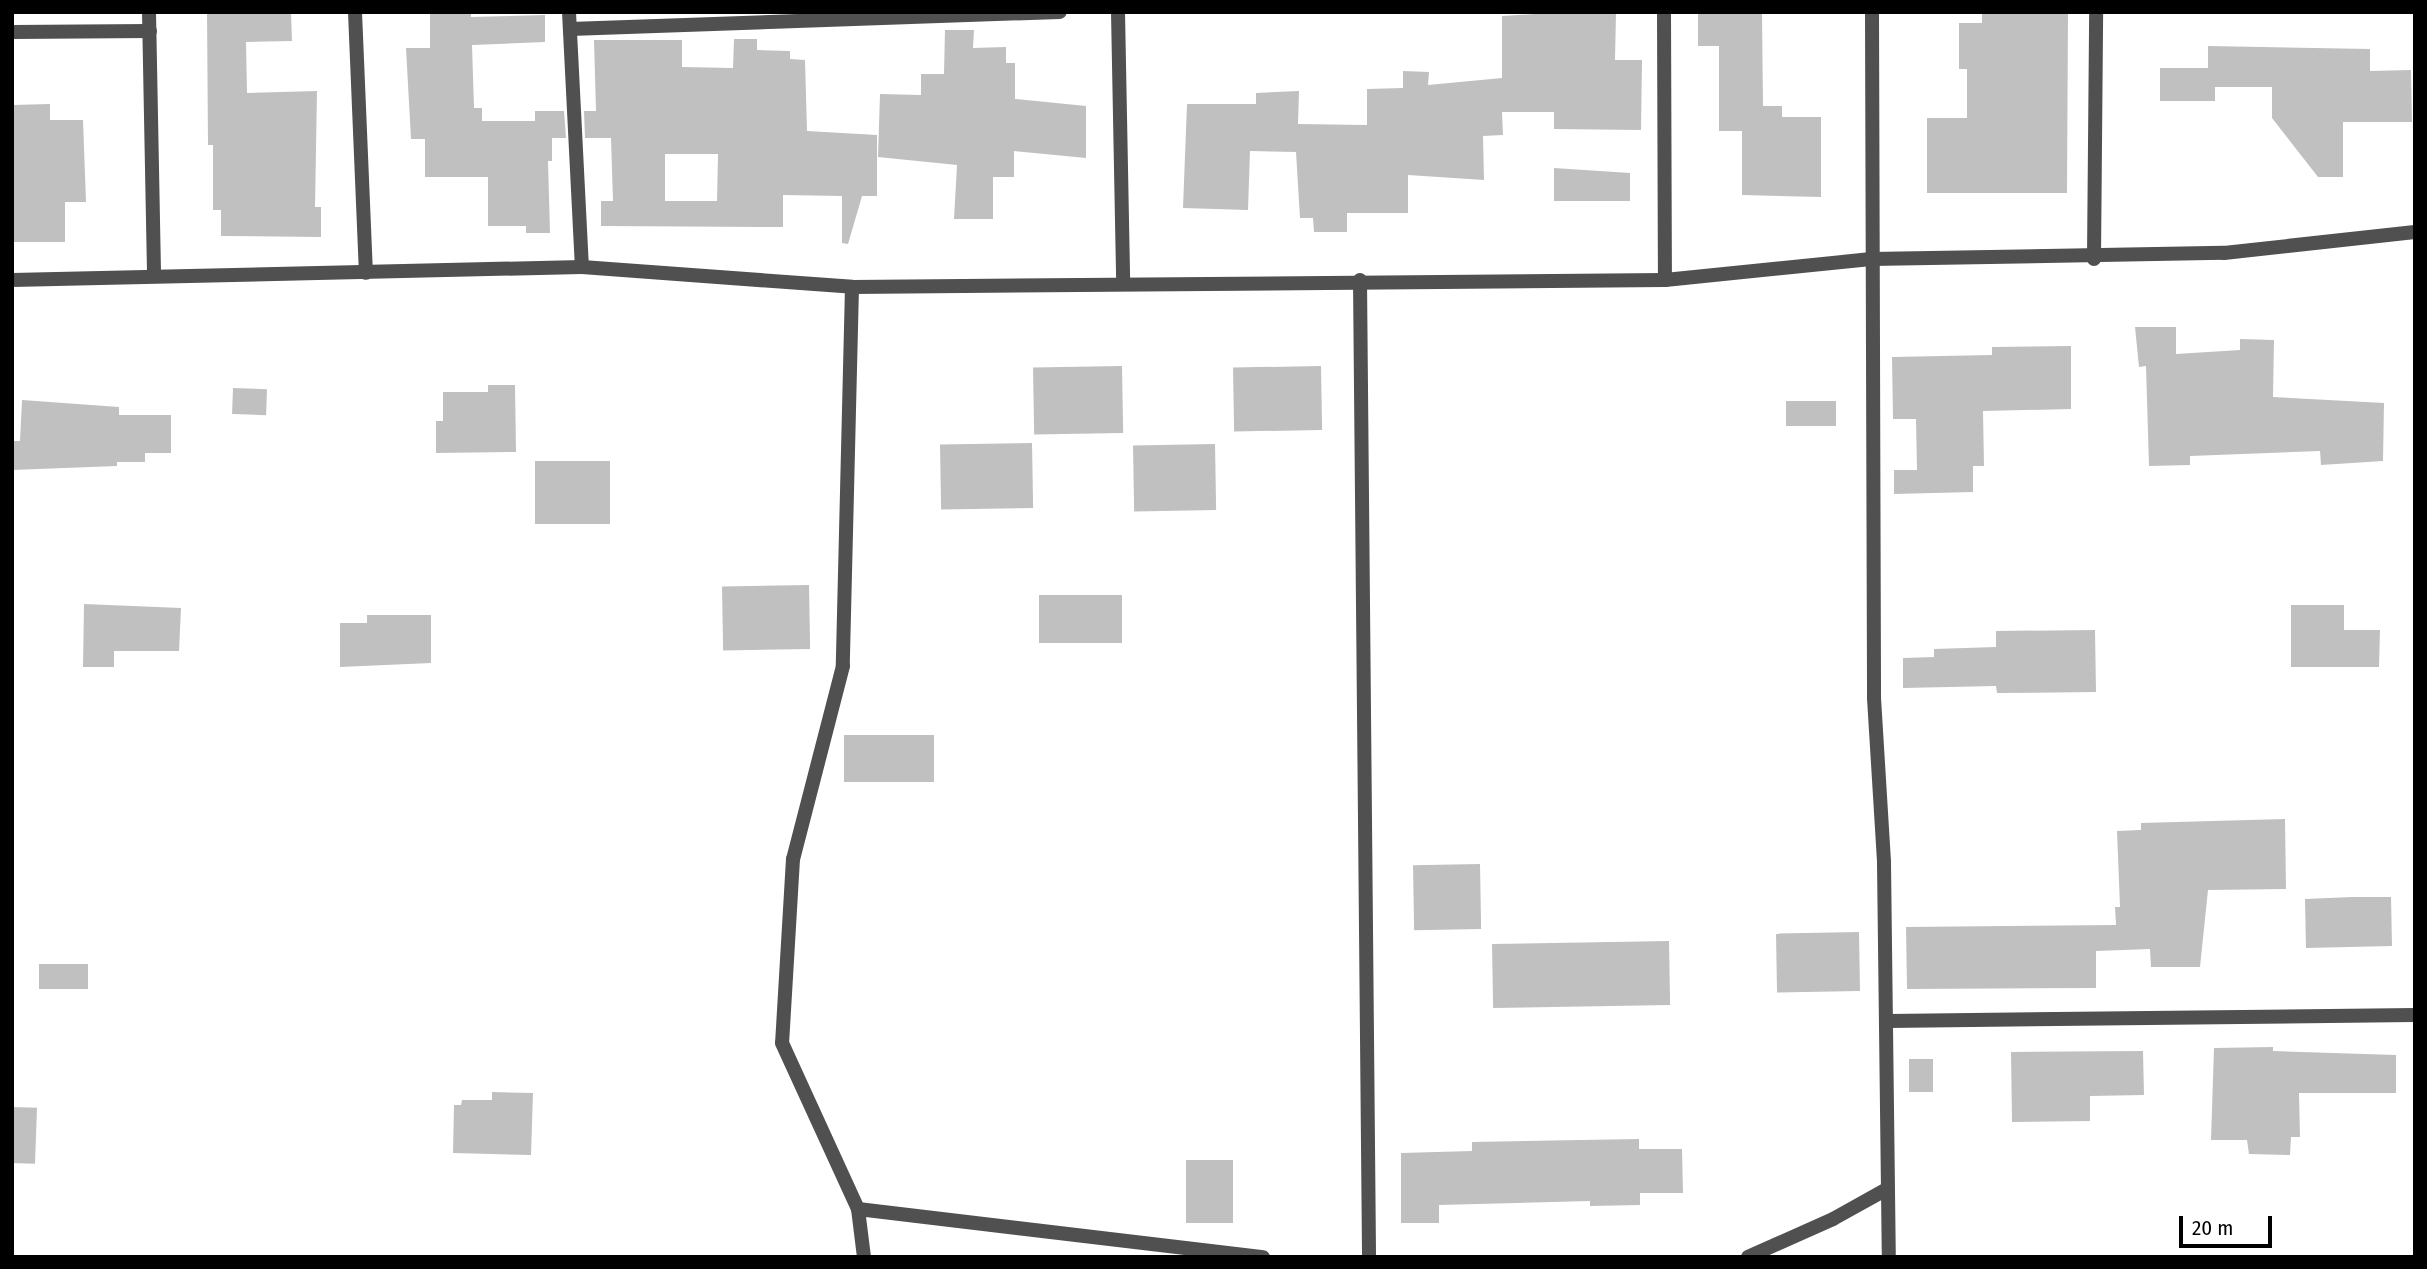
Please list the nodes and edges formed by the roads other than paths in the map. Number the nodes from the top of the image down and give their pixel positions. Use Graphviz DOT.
graph roads {
  1 [pos="149,12"];
  2 [pos="355,12"];
  3 [pos="569,12"];
  4 [pos="1060,12"];
  5 [pos="1118,12"];
  6 [pos="1664,12"];
  7 [pos="1871,12"];
  8 [pos="2096,12"];
  9 [pos="760,17"];
  10 [pos="570,29"];
  11 [pos="12,32"];
  12 [pos="150,32"];
  13 [pos="2415,232"];
  14 [pos="1871,259"];
  15 [pos="2094,259"];
  16 [pos="582,267"];
  17 [pos="366,273"];
  18 [pos="154,276"];
  19 [pos="12,280"];
  20 [pos="1360,280"];
  21 [pos="1665,280"];
  22 [pos="1123,281"];
  23 [pos="852,286"];
  24 [pos="2415,1015"];
  25 [pos="1888,1021"];
  26 [pos="1887,1189"];
  27 [pos="858,1209"];
  28 [pos="864,1257"];
  29 [pos="1263,1257"];
  30 [pos="1369,1257"];
  31 [pos="1748,1257"];
  32 [pos="1888,1257"];
  1 -- 12 [label="street"];
  2 -- 17 [label="street"];
  3 -- 10 [label="street"];
  4 -- 9 [label="street"];
  5 -- 22 [label="street"];
  6 -- 21 [label="street"];
  7 -- 14 [label="street"];
  8 -- 15 [label="street"];
  9 -- 10 [label="street"];
  10 -- 16 [label="street"];
  11 -- 12 [label="street"];
  12 -- 18 [label="street"];
  13 -- 15 [label="street"];
  14 -- 15 [label="street"];
  14 -- 21 [label="street"];
  14 -- 25 [label="street"];
  16 -- 17 [label="street"];
  16 -- 23 [label="street"];
  17 -- 18 [label="street"];
  18 -- 19 [label="street"];
  20 -- 21 [label="street"];
  20 -- 22 [label="street"];
  20 -- 30 [label="street"];
  22 -- 23 [label="street"];
  23 -- 27 [label="street"];
  24 -- 25 [label="street"];
  25 -- 26 [label="street"];
  26 -- 31 [label="street"];
  26 -- 32 [label="street"];
  27 -- 28 [label="street"];
  27 -- 29 [label="street"];
}
